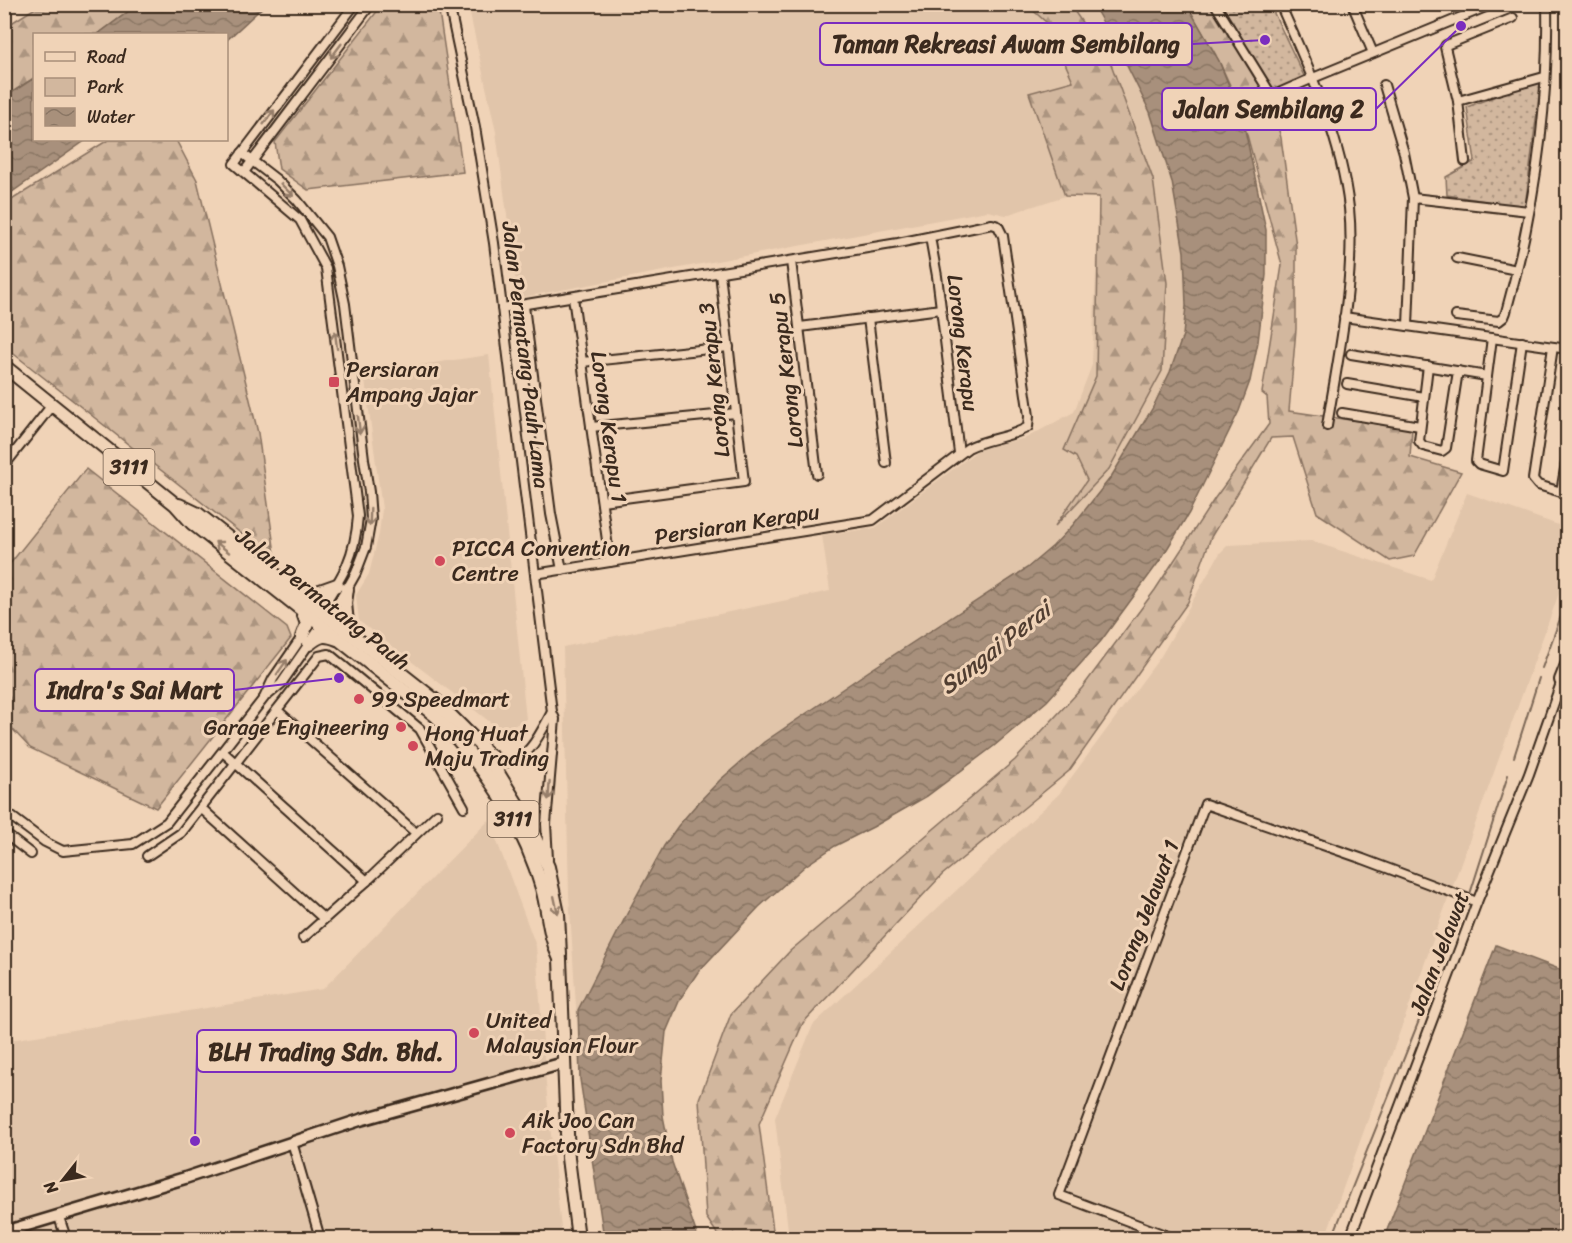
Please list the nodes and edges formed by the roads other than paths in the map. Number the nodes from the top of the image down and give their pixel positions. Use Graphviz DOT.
graph roads {
  1 [pos="355,4"];
  2 [pos="371,4"];
  3 [pos="449,4"];
  4 [pos="1215,4"];
  5 [pos="1280,4"];
  6 [pos="1352,4"];
  7 [pos="1493,4"];
  8 [pos="1547,4"];
  9 [pos="1513,18"];
  10 [pos="1373,53"];
  11 [pos="1544,76"];
  12 [pos="1313,78"];
  13 [pos="1384,85"];
  14 [pos="1458,101"];
  15 [pos="242,153"];
  16 [pos="252,161"];
  17 [pos="1464,161"];
  18 [pos="244,172"];
  19 [pos="1413,198"];
  20 [pos="1529,211"];
  21 [pos="930,237"];
  22 [pos="1457,258"];
  23 [pos="791,261"];
  24 [pos="1517,270"];
  25 [pos="720,273"];
  26 [pos="573,297"];
  27 [pos="524,306"];
  28 [pos="502,308"];
  29 [pos="941,309"];
  30 [pos="1344,316"];
  31 [pos="1456,316"];
  32 [pos="868,318"];
  33 [pos="1408,326"];
  34 [pos="800,327"];
  35 [pos="1492,338"];
  36 [pos="1522,342"];
  37 [pos="729,347"];
  38 [pos="1553,347"];
  39 [pos="1568,349"];
  40 [pos="1351,354"];
  41 [pos="582,362"];
  42 [pos="4,366"];
  43 [pos="1428,366"];
  44 [pos="1458,371"];
  45 [pos="1487,376"];
  46 [pos="1347,384"];
  47 [pos="1424,398"];
  48 [pos="51,405"];
  49 [pos="736,413"];
  50 [pos="1342,413"];
  51 [pos="1327,426"];
  52 [pos="1420,426"];
  53 [pos="591,427"];
  54 [pos="1568,451"];
  55 [pos="959,453"];
  56 [pos="886,463"];
  57 [pos="4,466"];
  58 [pos="817,474"];
  59 [pos="1564,493"];
  60 [pos="602,501"];
  61 [pos="610,562"];
  62 [pos="562,570"];
  63 [pos="535,574"];
  64 [pos="342,587"];
  65 [pos="302,603"];
  66 [pos="321,618"];
  67 [pos="346,637"];
  68 [pos="306,641"];
  69 [pos="1568,665"];
  70 [pos="1562,680"];
  71 [pos="278,710"];
  72 [pos="552,712"];
  73 [pos="482,747"];
  74 [pos="223,752"];
  75 [pos="235,763"];
  76 [pos="464,807"];
  77 [pos="201,808"];
  78 [pos="4,811"];
  79 [pos="437,814"];
  80 [pos="4,833"];
  81 [pos="416,834"];
  82 [pos="31,854"];
  83 [pos="147,856"];
  84 [pos="548,867"];
  85 [pos="367,881"];
  86 [pos="1477,902"];
  87 [pos="324,919"];
  88 [pos="303,938"];
  89 [pos="560,959"];
  90 [pos="564,1063"];
  91 [pos="292,1142"];
  92 [pos="59,1217"];
  93 [pos="4,1232"];
  94 [pos="66,1239"];
  95 [pos="320,1239"];
  96 [pos="578,1239"];
  97 [pos="1173,1239"];
  98 [pos="1350,1239"];
  15 -- 1 [label="street, one-way"];
  2 -- 16 [label="street, one-way"];
  3 -- 28 [label="street, Jalan Permatang Pauh Lama"];
  4 -- 12 [label="street"];
  5 -- 12 [label="street"];
  6 -- 10 [label="street"];
  7 -- 10 [label="street"];
  8 -- 11 [label="street"];
  9 -- 14 [label="street"];
  10 -- 12 [label="street"];
  11 -- 14 [label="street"];
  11 -- 20 [label="street"];
  12 -- 30 [label="street"];
  13 -- 19 [label="street"];
  14 -- 17 [label="street"];
  15 -- 16 [label="street"];
  15 -- 18 [label="street"];
  16 -- 18 [label="street"];
  16 -- 64 [label="street, one-way"];
  64 -- 18 [label="street, one-way"];
  19 -- 20 [label="street"];
  19 -- 33 [label="street"];
  20 -- 24 [label="street"];
  21 -- 23 [label="street"];
  21 -- 29 [label="street, Lorong Kerapu"];
  21 -- 55 [label="street"];
  22 -- 24 [label="street"];
  23 -- 25 [label="street"];
  23 -- 34 [label="street, Lorong Kerapu 5"];
  24 -- 31 [label="street"];
  25 -- 26 [label="street"];
  25 -- 37 [label="street, Lorong Kerapu 3"];
  26 -- 27 [label="street"];
  26 -- 41 [label="street, Lorong Kerapu 1"];
  27 -- 28 [label="street"];
  27 -- 62 [label="street"];
  28 -- 63 [label="street, Jalan Permatang Pauh Lama"];
  29 -- 32 [label="street"];
  29 -- 55 [label="street, Lorong Kerapu"];
  30 -- 33 [label="street"];
  30 -- 51 [label="street"];
  32 -- 34 [label="street"];
  32 -- 56 [label="street"];
  33 -- 35 [label="street"];
  34 -- 58 [label="street, Lorong Kerapu 5"];
  35 -- 36 [label="street"];
  35 -- 45 [label="street"];
  36 -- 38 [label="street"];
  36 -- 45 [label="street"];
  37 -- 41 [label="street"];
  37 -- 49 [label="street, Lorong Kerapu 3"];
  38 -- 39 [label="street"];
  38 -- 59 [label="street"];
  40 -- 43 [label="street"];
  41 -- 53 [label="street, Lorong Kerapu 1"];
  42 -- 48 [label="main road, Jalan Permatang Pauh / 3111"];
  43 -- 44 [label="street"];
  43 -- 47 [label="street"];
  44 -- 45 [label="street"];
  44 -- 52 [label="street"];
  46 -- 47 [label="street"];
  47 -- 52 [label="street"];
  48 -- 57 [label="street"];
  48 -- 65 [label="main road, Jalan Permatang Pauh / 3111"];
  49 -- 53 [label="street"];
  49 -- 60 [label="street, Lorong Kerapu 3"];
  50 -- 52 [label="street"];
  53 -- 60 [label="street, Lorong Kerapu 1"];
  54 -- 59 [label="street"];
  55 -- 61 [label="street, Persiaran Kerapu"];
  60 -- 61 [label="street, Lorong Kerapu 1"];
  61 -- 62 [label="street, Persiaran Kerapu"];
  62 -- 63 [label="street, Persiaran Kerapu"];
  63 -- 72 [label="street, Jalan Permatang Pauh Lama"];
  64 -- 65 [label="main road"];
  64 -- 66 [label="street"];
  64 -- 67 [label="main road"];
  65 -- 66 [label="main road, Jalan Permatang Pauh / 3111"];
  65 -- 68 [label="main road"];
  66 -- 67 [label="main road, Jalan Permatang Pauh / 3111"];
  66 -- 68 [label="street"];
  67 -- 68 [label="main road"];
  67 -- 73 [label="main road"];
  67 -- 89 [label="main road, Jalan Permatang Pauh / 3111"];
  68 -- 74 [label="street"];
  69 -- 70 [label="highway"];
  70 -- 86 [label="street, Jalan Jelawat"];
  71 -- 75 [label="street"];
  71 -- 76 [label="street"];
  71 -- 81 [label="street"];
  72 -- 73 [label="street"];
  72 -- 84 [label="street, Jalan Permatang Pauh Lama, one-way"];
  73 -- 84 [label="main road"];
  74 -- 75 [label="street"];
  74 -- 78 [label="street"];
  75 -- 77 [label="street"];
  75 -- 85 [label="street"];
  77 -- 83 [label="street"];
  77 -- 87 [label="street"];
  79 -- 81 [label="street"];
  80 -- 82 [label="street"];
  81 -- 85 [label="street"];
  84 -- 89 [label="main road, one-way"];
  85 -- 87 [label="street"];
  86 -- 97 [label="street, Lorong Jelawat 1"];
  86 -- 98 [label="street, Jalan Jelawat"];
  87 -- 88 [label="street"];
  89 -- 90 [label="main road, Jalan Permatang Pauh / 3111"];
  90 -- 91 [label="main road"];
  90 -- 96 [label="main road, Jalan Permatang Pauh / 3111"];
  91 -- 92 [label="main road"];
  91 -- 95 [label="street"];
  92 -- 93 [label="main road"];
  92 -- 94 [label="street"];
}
